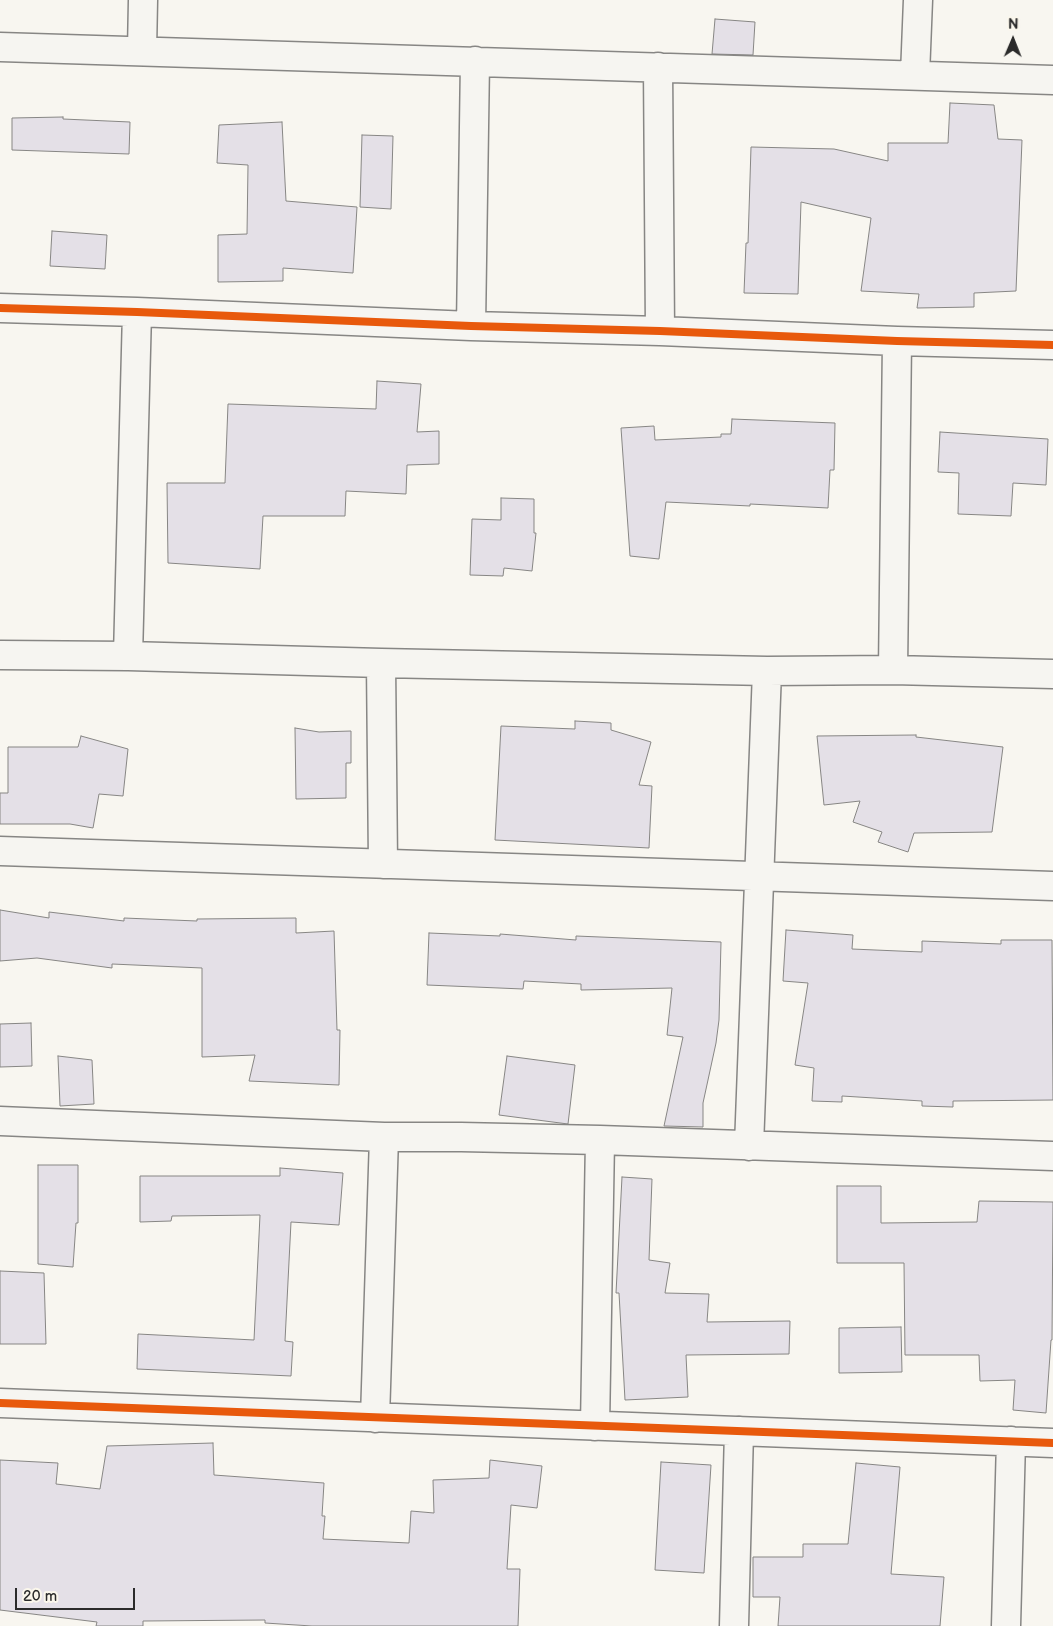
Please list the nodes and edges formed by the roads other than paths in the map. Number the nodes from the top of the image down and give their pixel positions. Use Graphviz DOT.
graph roads {
  1 [pos="143,0"];
  2 [pos="918,0"];
  3 [pos="0,47"];
  4 [pos="142,51"];
  5 [pos="476,61"];
  6 [pos="658,67"];
  7 [pos="915,75"];
  8 [pos="1053,80"];
  9 [pos="0,308"];
  10 [pos="137,312"];
  11 [pos="472,326"];
  12 [pos="660,331"];
  13 [pos="897,341"];
  14 [pos="1053,345"];
  15 [pos="0,655"];
  16 [pos="128,656"];
  17 [pos="381,663"];
  18 [pos="893,670"];
  19 [pos="767,671"];
  20 [pos="1053,674"];
  21 [pos="0,852"];
  22 [pos="383,864"];
  23 [pos="760,876"];
  24 [pos="1053,886"];
  25 [pos="0,1121"];
  26 [pos="384,1137"];
  27 [pos="600,1140"];
  28 [pos="749,1146"];
  29 [pos="1053,1156"];
  30 [pos="0,1403"];
  31 [pos="375,1418"];
  32 [pos="595,1426"];
  33 [pos="739,1431"];
  34 [pos="1011,1441"];
  35 [pos="1053,1442"];
  36 [pos="734,1626"];
  37 [pos="1006,1626"];
  1 -- 4 [label="street"];
  2 -- 7 [label="street"];
  3 -- 4 [label="street"];
  4 -- 5 [label="street"];
  5 -- 6 [label="street"];
  5 -- 11 [label="street"];
  6 -- 7 [label="street"];
  6 -- 12 [label="street"];
  7 -- 8 [label="street"];
  9 -- 10 [label="street"];
  10 -- 11 [label="street"];
  10 -- 16 [label="street"];
  11 -- 12 [label="street"];
  12 -- 13 [label="street"];
  13 -- 14 [label="street"];
  13 -- 18 [label="street"];
  15 -- 16 [label="street"];
  16 -- 17 [label="street"];
  17 -- 19 [label="street"];
  17 -- 22 [label="street"];
  18 -- 19 [label="street"];
  18 -- 20 [label="street"];
  19 -- 23 [label="street"];
  21 -- 22 [label="street"];
  22 -- 23 [label="street"];
  23 -- 24 [label="street"];
  23 -- 28 [label="street"];
  25 -- 26 [label="street"];
  26 -- 27 [label="street"];
  26 -- 31 [label="street"];
  27 -- 28 [label="street"];
  27 -- 32 [label="street"];
  28 -- 29 [label="street"];
  30 -- 31 [label="street"];
  31 -- 32 [label="street"];
  32 -- 33 [label="street"];
  33 -- 34 [label="street"];
  33 -- 36 [label="street"];
  34 -- 35 [label="street"];
  34 -- 37 [label="street"];
}
